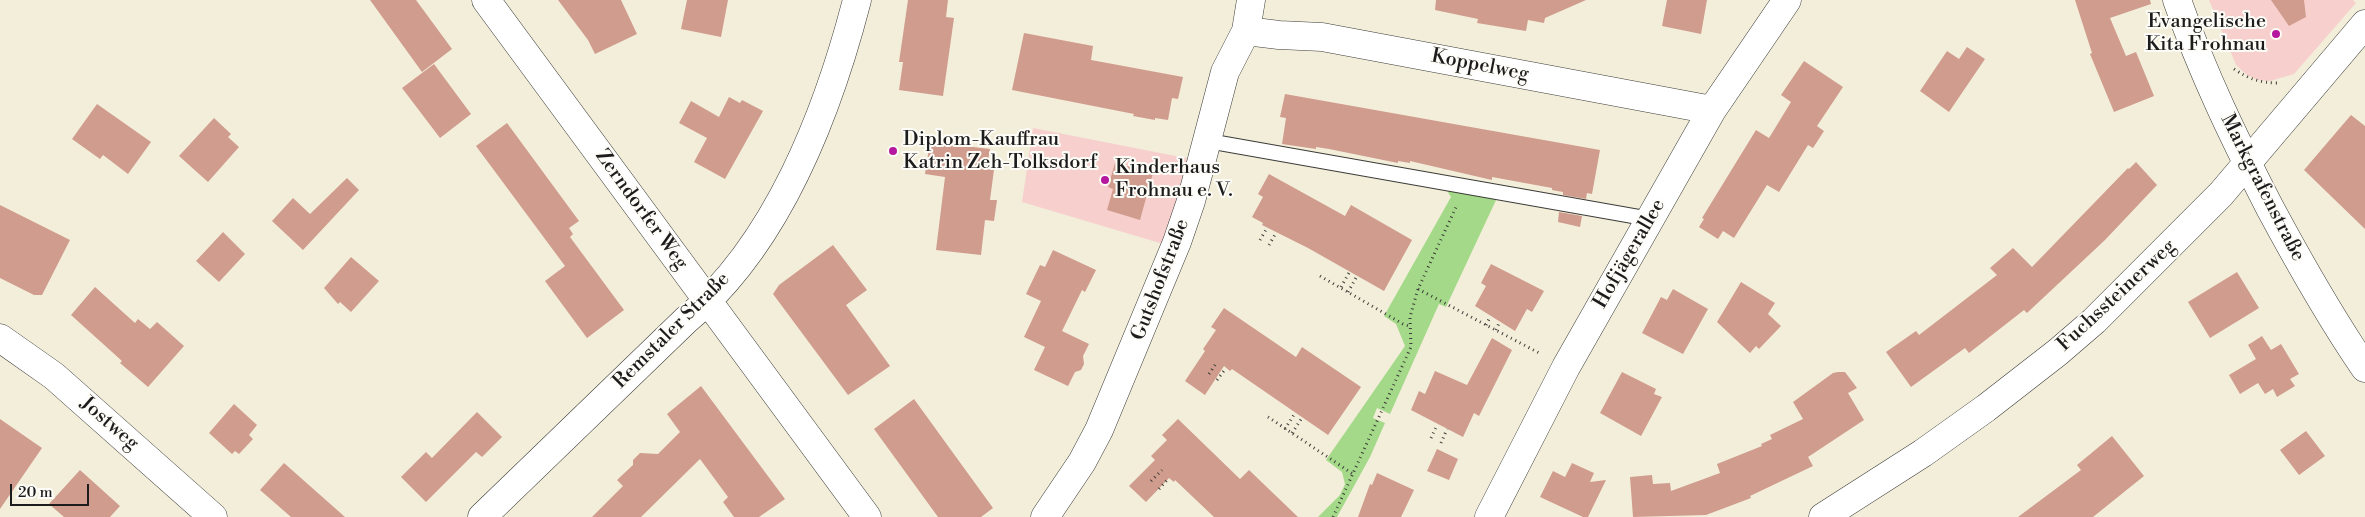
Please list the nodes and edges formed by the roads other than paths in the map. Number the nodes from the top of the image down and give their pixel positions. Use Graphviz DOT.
graph roads {
  1 [pos="486,0"];
  2 [pos="857,0"];
  3 [pos="1251,0"];
  4 [pos="1787,0"];
  5 [pos="2177,0"];
  6 [pos="2365,24"];
  7 [pos="1246,31"];
  8 [pos="1712,110"];
  9 [pos="1208,141"];
  10 [pos="2247,164"];
  11 [pos="1650,218"];
  12 [pos="708,302"];
  13 [pos="0,338"];
  14 [pos="2365,368"];
  15 [pos="213,517"];
  16 [pos="482,517"];
  17 [pos="867,517"];
  18 [pos="1045,517"];
  19 [pos="1489,517"];
  20 [pos="1823,517"];
  1 -- 12 [label="street, Zerndorfer Weg"];
  2 -- 12 [label="street, Remstaler Straße"];
  3 -- 7 [label="street, Gutshofstraße"];
  4 -- 8 [label="street, Hofjägerallee"];
  5 -- 10 [label="street, Markgrafenstraße"];
  6 -- 10 [label="street, Fuchssteinerweg"];
  7 -- 8 [label="street, Koppelweg"];
  7 -- 9 [label="street, Gutshofstraße"];
  8 -- 11 [label="street, Hofjägerallee"];
  9 -- 11 [label="lane"];
  9 -- 18 [label="street, Gutshofstraße"];
  10 -- 14 [label="street, Markgrafenstraße"];
  10 -- 20 [label="street, Fuchssteinerweg"];
  11 -- 19 [label="street, Hofjägerallee"];
  12 -- 16 [label="street, Remstaler Straße"];
  12 -- 17 [label="street, Zerndorfer Weg"];
  13 -- 15 [label="street, Jostweg"];
}
